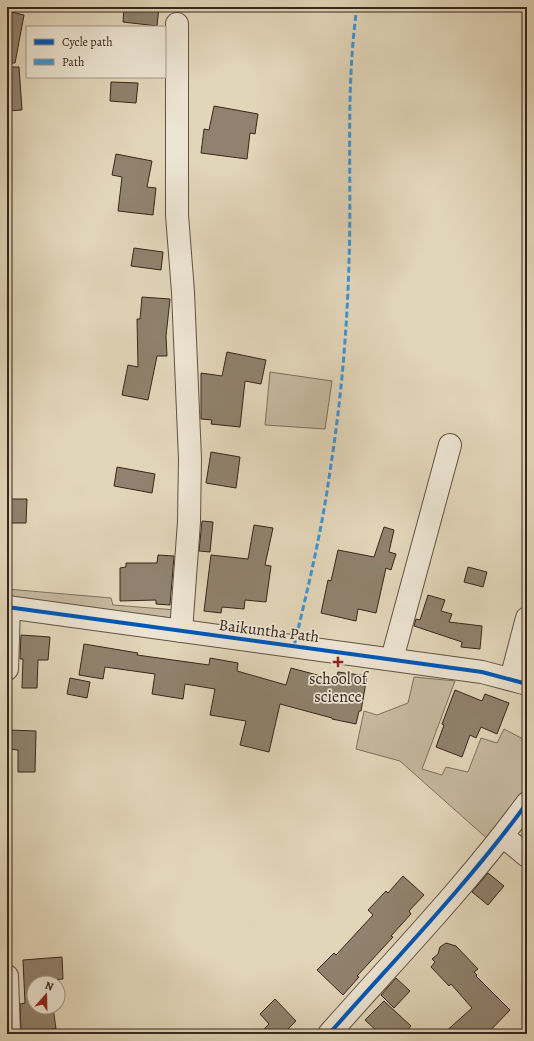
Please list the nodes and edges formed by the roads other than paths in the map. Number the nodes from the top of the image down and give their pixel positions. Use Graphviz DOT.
graph roads {
  1 [pos="177,24"];
  2 [pos="450,445"];
  3 [pos="8,607"];
  4 [pos="527,618"];
  5 [pos="181,631"];
  6 [pos="392,659"];
  7 [pos="7,669"];
  8 [pos="519,682"];
  9 [pos="527,803"];
  10 [pos="503,836"];
  11 [pos="527,856"];
  12 [pos="7,976"];
  13 [pos="9,1034"];
  14 [pos="329,1034"];
  1 -- 5 [label="street"];
  2 -- 6 [label="street"];
  3 -- 5 [label="street, Baikuntha Path"];
  3 -- 7 [label="street"];
  4 -- 8 [label="street"];
  5 -- 6 [label="street, Baikuntha Path"];
  6 -- 8 [label="street, Baikuntha Path"];
  9 -- 10 [label="street"];
  10 -- 11 [label="street"];
  10 -- 14 [label="street"];
  12 -- 13 [label="street"];
}
